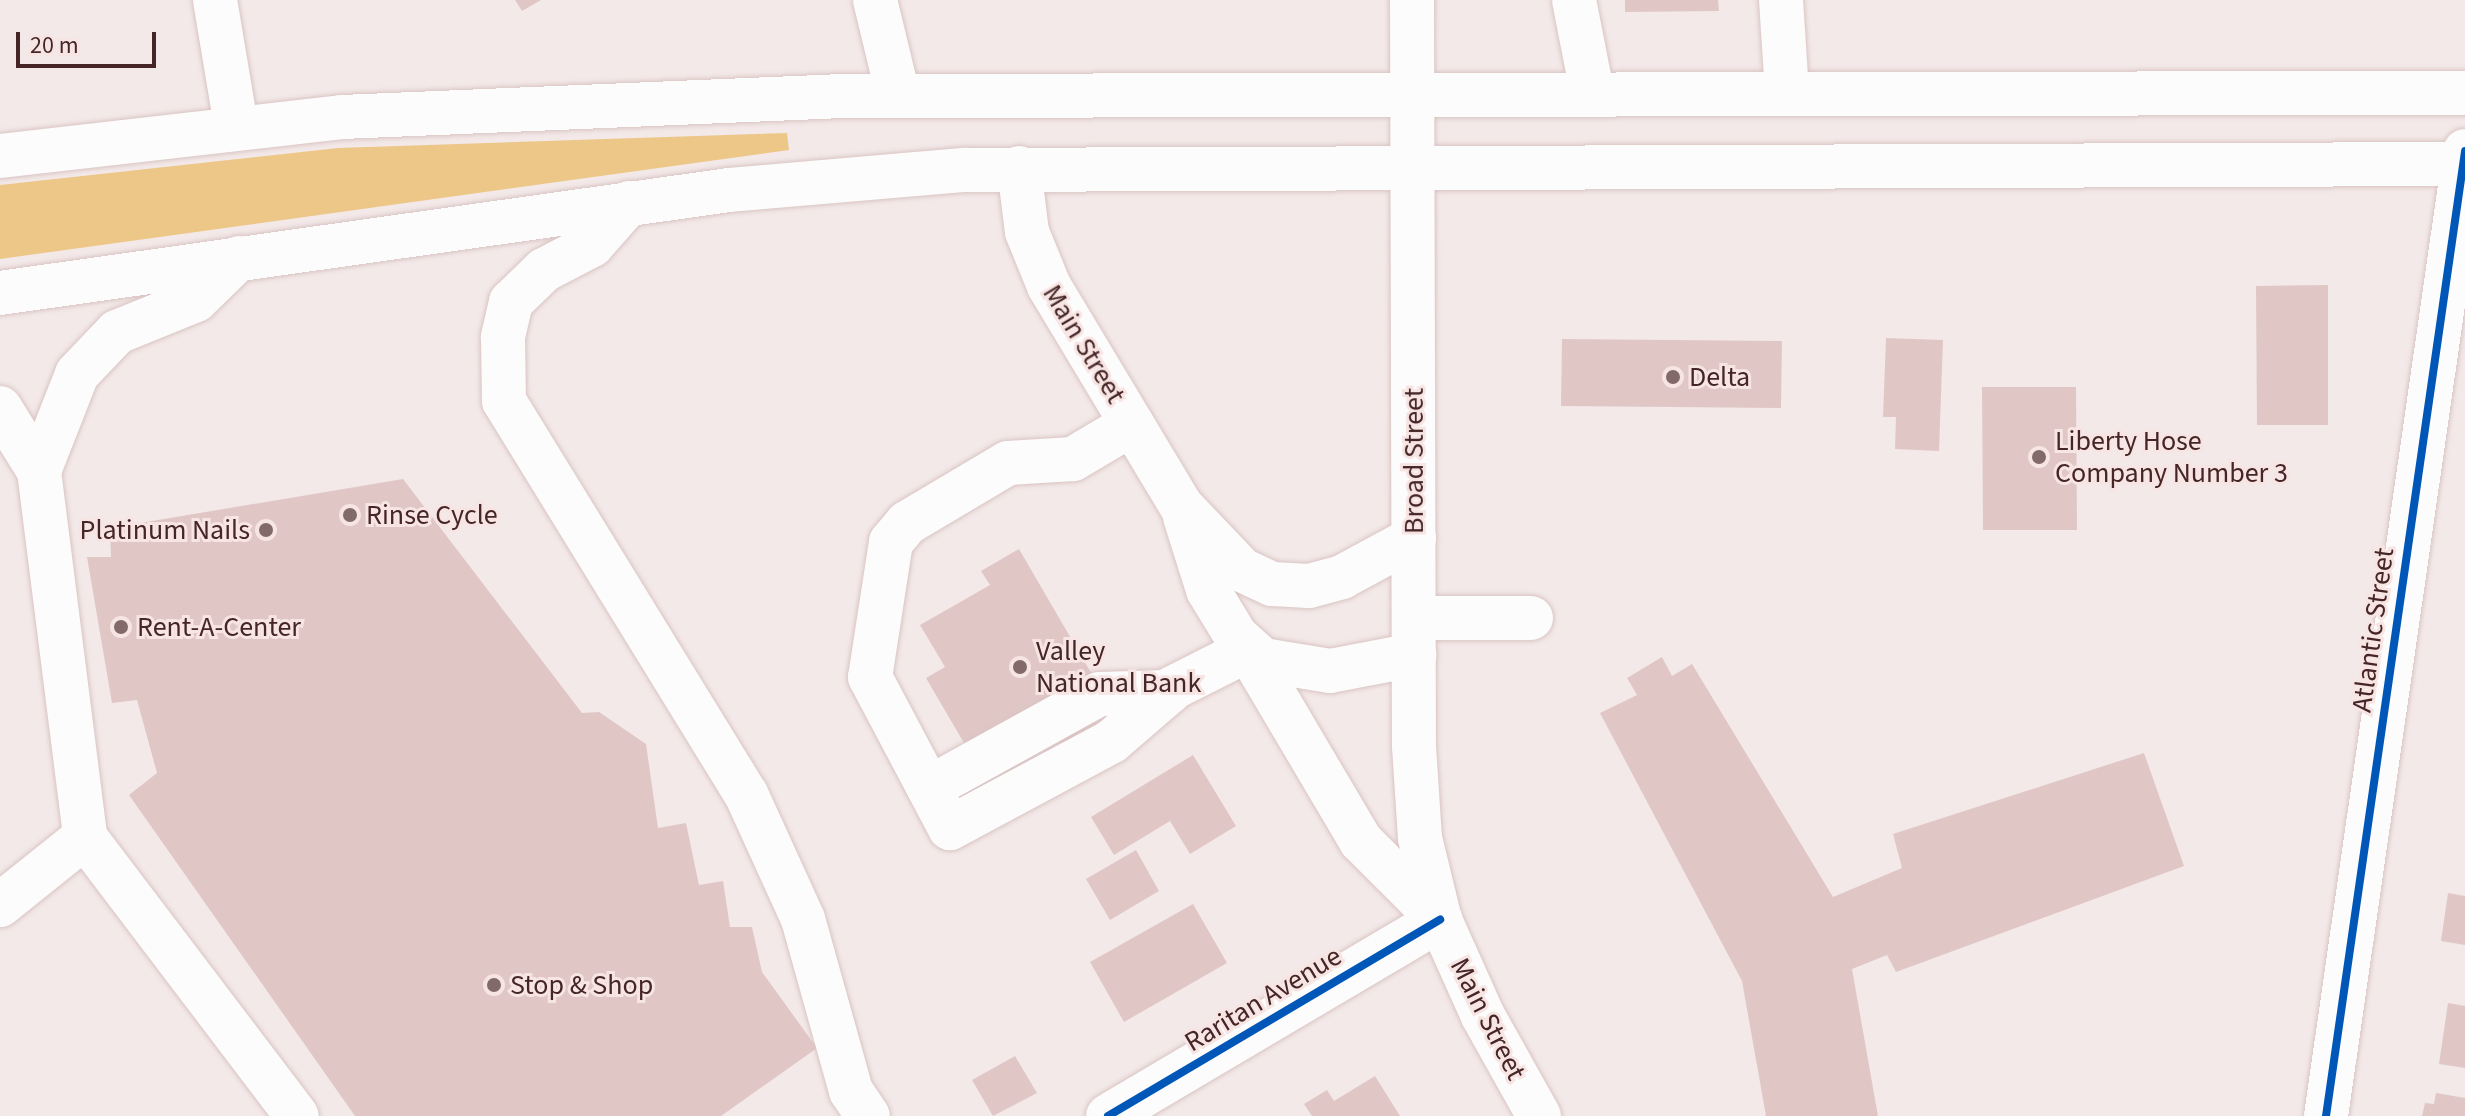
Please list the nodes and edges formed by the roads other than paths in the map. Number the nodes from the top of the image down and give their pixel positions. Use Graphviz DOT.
graph roads {
  1 [pos="215,0"];
  2 [pos="875,0"];
  3 [pos="1412,0"];
  4 [pos="1574,0"];
  5 [pos="1781,0"];
  6 [pos="1412,91"];
  7 [pos="1592,92"];
  8 [pos="1787,92"];
  9 [pos="2465,93"];
  10 [pos="898,95"];
  11 [pos="236,126"];
  12 [pos="0,144"];
  13 [pos="70,144"];
  14 [pos="0,156"];
  15 [pos="2464,160"];
  16 [pos="1413,165"];
  17 [pos="1019,168"];
  18 [pos="629,203"];
  19 [pos="239,258"];
  20 [pos="0,293"];
  21 [pos="0,408"];
  22 [pos="1132,424"];
  23 [pos="39,471"];
  24 [pos="1182,507"];
  25 [pos="1414,538"];
  26 [pos="1531,618"];
  27 [pos="1414,636"];
  28 [pos="1248,650"];
  29 [pos="85,837"];
  30 [pos="0,905"];
  31 [pos="1440,920"];
  32 [pos="297,1116"];
  33 [pos="868,1116"];
  34 [pos="1108,1116"];
  35 [pos="1539,1116"];
  36 [pos="2326,1116"];
  1 -- 11 [label="main road"];
  2 -- 10 [label="main road"];
  3 -- 6 [label="main road, Broad Street"];
  4 -- 7 [label="main road"];
  5 -- 8 [label="main road"];
  6 -- 7 [label="main road"];
  6 -- 10 [label="main road"];
  6 -- 16 [label="main road, Broad Street"];
  7 -- 8 [label="main road"];
  8 -- 9 [label="main road"];
  10 -- 11 [label="main road"];
  11 -- 13 [label="main road"];
  12 -- 13 [label="main road"];
  13 -- 14 [label="main road"];
  15 -- 16 [label="main road"];
  15 -- 36 [label="main road, Atlantic Street"];
  16 -- 17 [label="main road"];
  16 -- 25 [label="main road, Broad Street"];
  17 -- 18 [label="main road"];
  17 -- 22 [label="main road, Main Street"];
  18 -- 19 [label="main road"];
  18 -- 33 [label="main road"];
  19 -- 20 [label="main road"];
  19 -- 23 [label="main road"];
  21 -- 23 [label="main road"];
  22 -- 24 [label="main road, Main Street"];
  22 -- 28 [label="main road"];
  23 -- 29 [label="main road"];
  24 -- 25 [label="main road, Main Street"];
  24 -- 28 [label="main road, Main Street"];
  25 -- 27 [label="main road, Broad Street"];
  26 -- 27 [label="main road"];
  27 -- 28 [label="main road"];
  27 -- 31 [label="main road, Broad Street"];
  28 -- 31 [label="main road, Main Street"];
  29 -- 30 [label="main road"];
  29 -- 32 [label="main road"];
  31 -- 34 [label="main road, Raritan Avenue"];
  31 -- 35 [label="main road, Main Street"];
}
